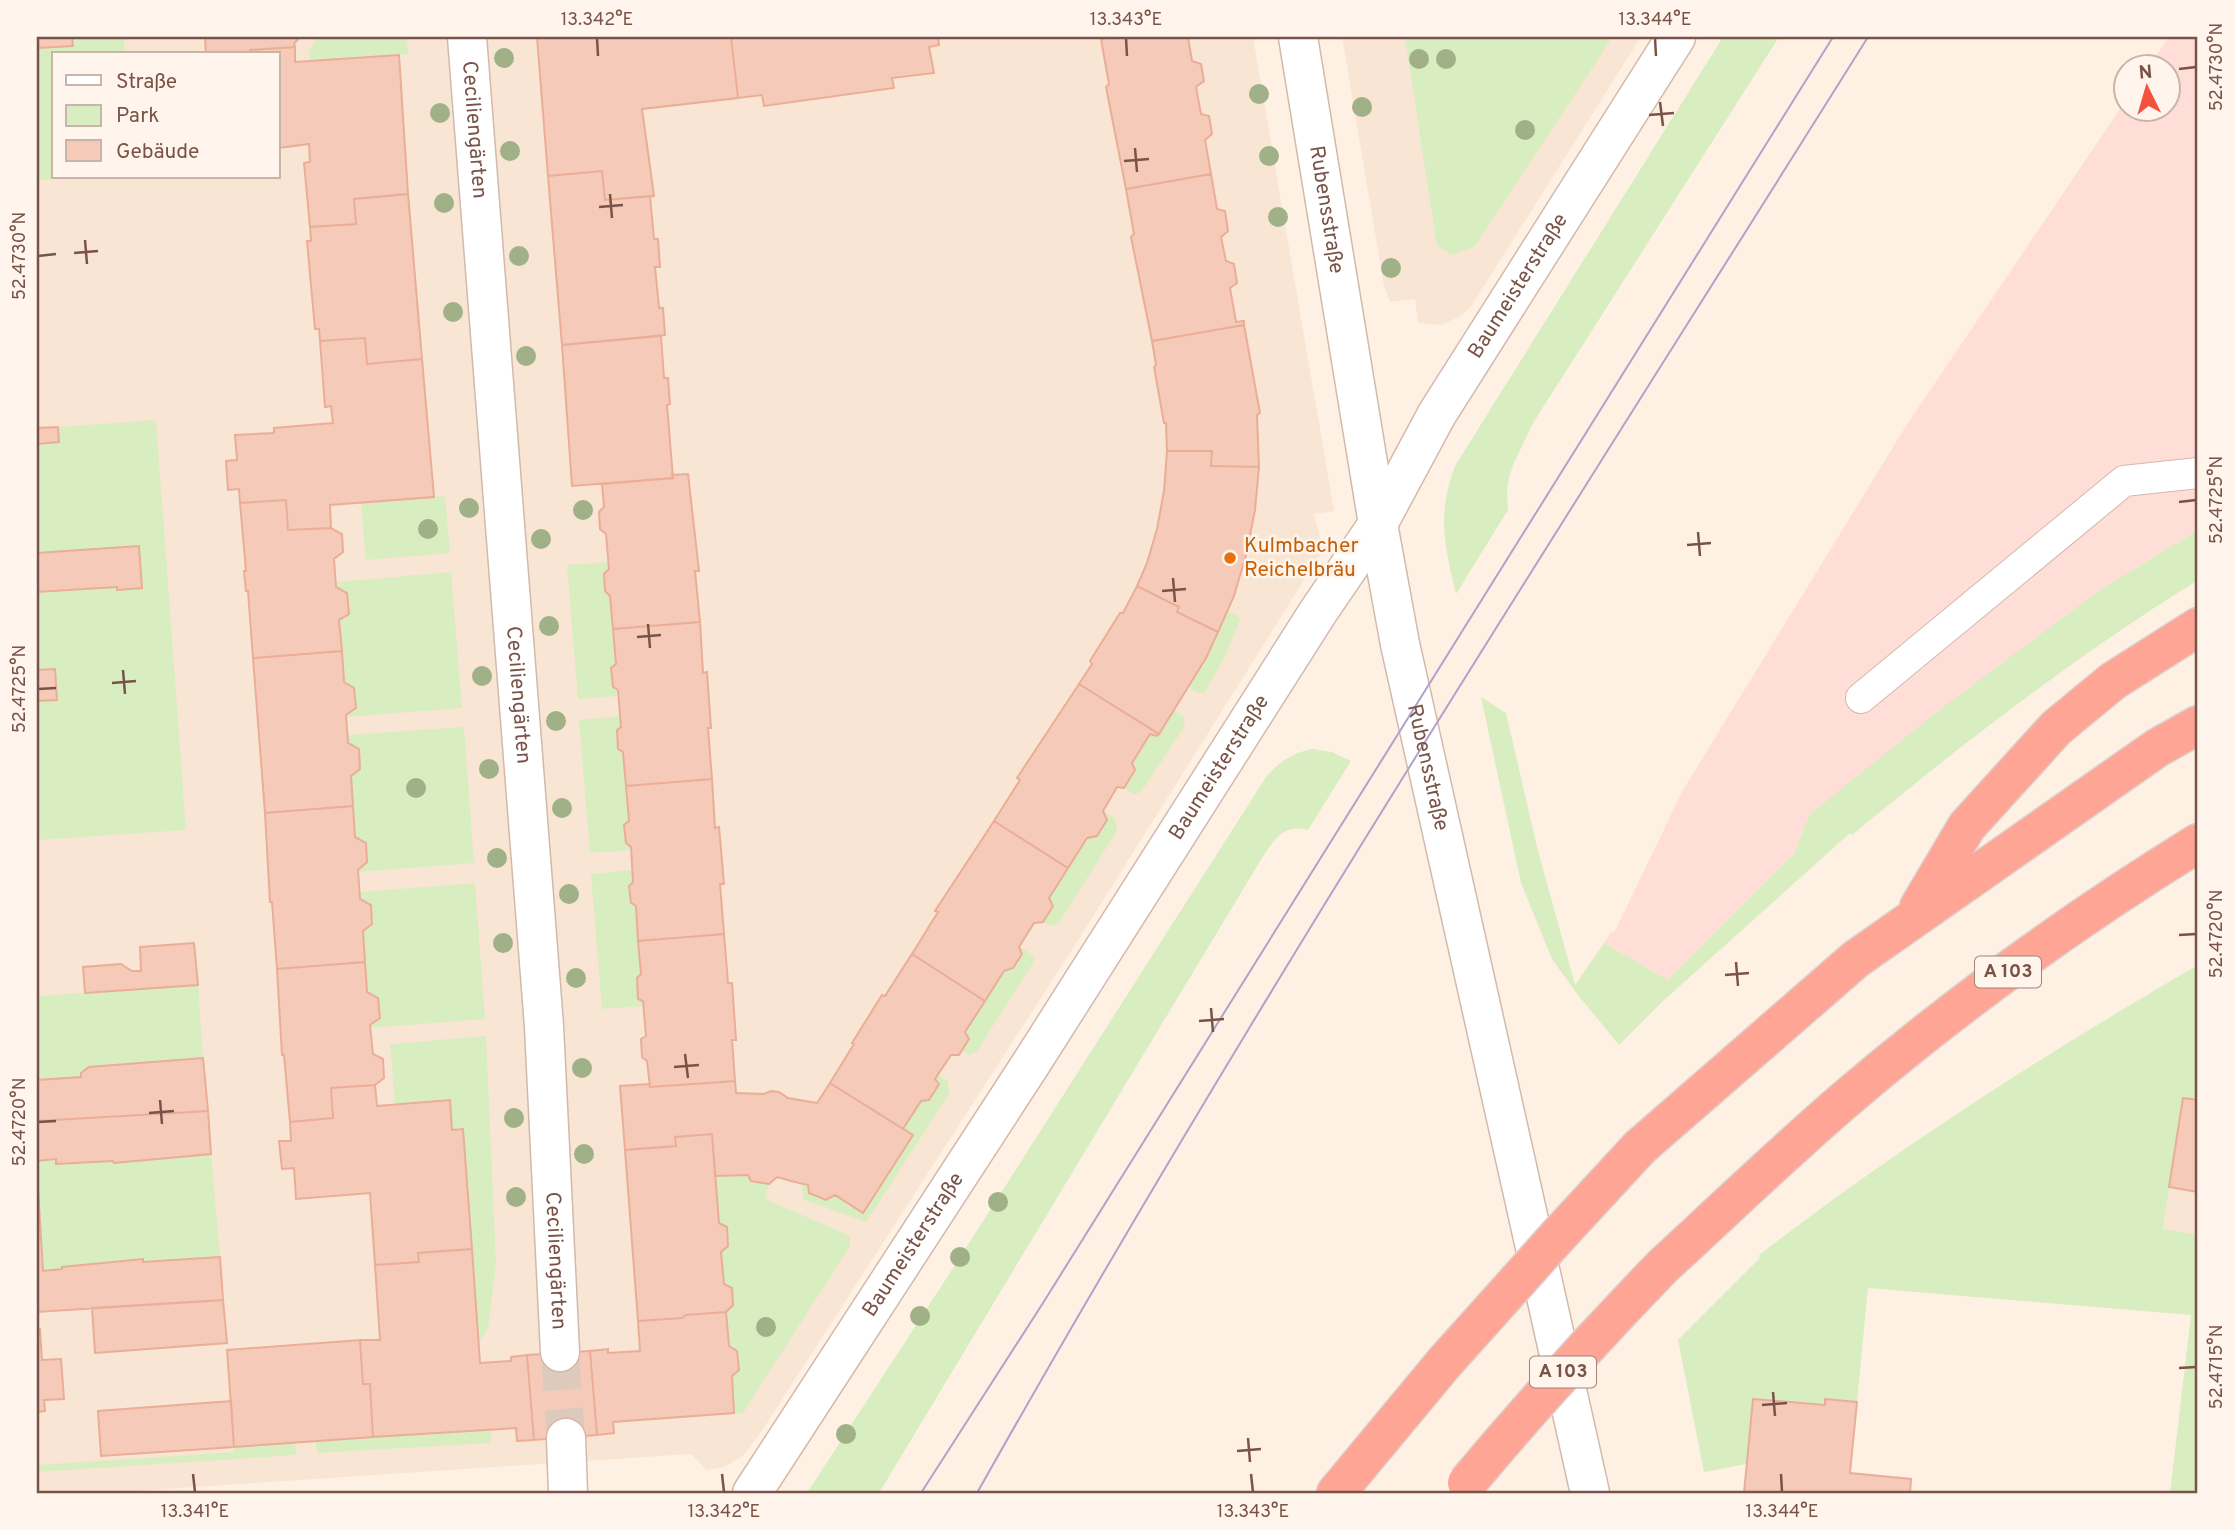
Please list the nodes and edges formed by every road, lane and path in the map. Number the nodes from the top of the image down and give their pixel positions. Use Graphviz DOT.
graph roads {
  1 [pos="467,37"];
  2 [pos="1298,37"];
  3 [pos="1675,37"];
  4 [pos="2198,473"];
  5 [pos="1378,524"];
  6 [pos="2198,627"];
  7 [pos="1861,698"];
  8 [pos="2198,725"];
  9 [pos="2191,850"];
  10 [pos="1912,918"];
  11 [pos="560,1352"];
  12 [pos="566,1438"];
  13 [pos="1463,1488"];
  14 [pos="568,1493"];
  15 [pos="752,1493"];
  16 [pos="1336,1493"];
  17 [pos="1590,1493"];
  1 -- 11 [label="street, Ceciliengärten"];
  2 -- 5 [label="street, Rubensstraße"];
  3 -- 5 [label="street, Baumeisterstraße"];
  4 -- 7 [label="lane"];
  5 -- 15 [label="street, Baumeisterstraße"];
  5 -- 17 [label="street, Rubensstraße"];
  6 -- 10 [label="highway"];
  8 -- 10 [label="highway"];
  9 -- 13 [label="highway, A 103, bridge"];
  10 -- 16 [label="highway, bridge"];
  12 -- 14 [label="street"];
}
